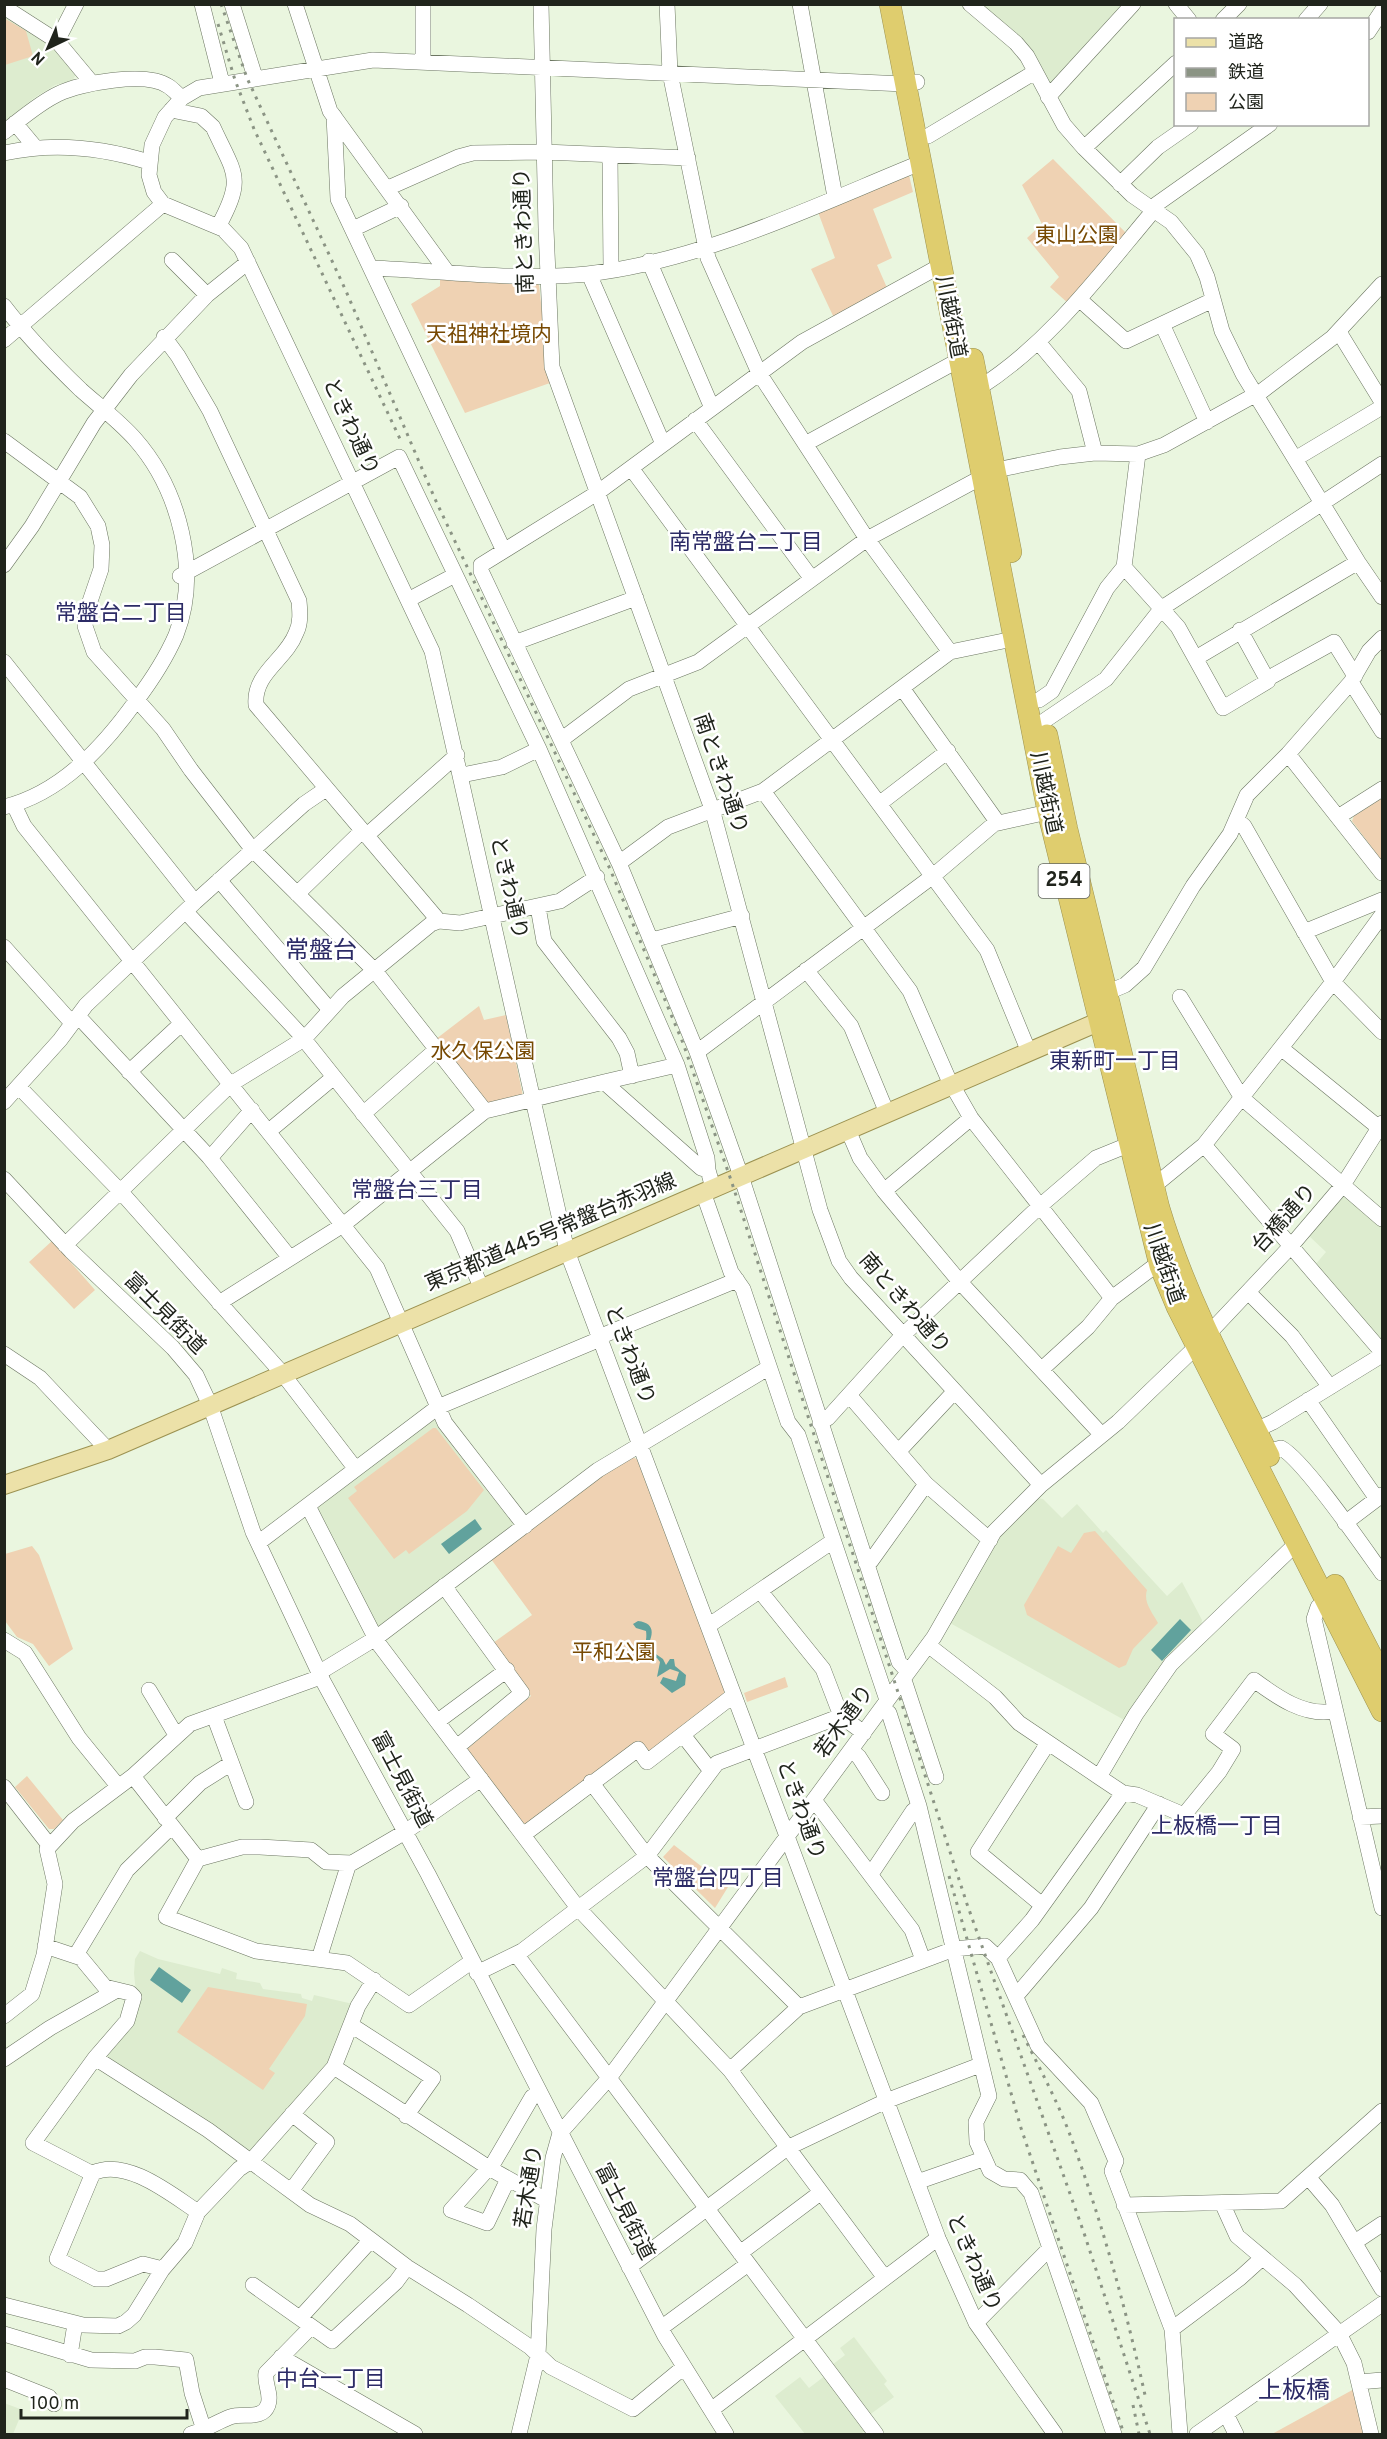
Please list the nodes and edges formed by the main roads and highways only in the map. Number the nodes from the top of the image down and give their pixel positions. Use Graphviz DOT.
graph roads {
  1 [pos="890,4"];
  2 [pos="905,4"];
  3 [pos="911,83"];
  4 [pos="989,474"];
  5 [pos="1100,996"];
  6 [pos="1105,1019"];
  7 [pos="1203,1340"];
  8 [pos="1250,1433"];
  9 [pos="4,1485"];
  10 [pos="1333,1596"];
  11 [pos="1383,1676"];
  12 [pos="1383,1711"];
  1 -- 3 [label="highway, 川越街道 / 254"];
  2 -- 3 [label="highway, 川越街道 / 254"];
  3 -- 4 [label="highway, 川越街道 / 254"];
  3 -- 4 [label="highway, 川越街道 / 254"];
  4 -- 5 [label="highway, 川越街道 / 254"];
  4 -- 5 [label="highway, 川越街道 / 254"];
  5 -- 6 [label="highway, 川越街道 / 254"];
  6 -- 7 [label="highway, 川越街道 / 254"];
  6 -- 7 [label="highway, 川越街道 / 254"];
  6 -- 9 [label="main road, 東京都道445号常盤台赤羽線"];
  7 -- 8 [label="highway, 川越街道 / 254"];
  8 -- 10 [label="highway, 川越街道 / 254"];
  8 -- 10 [label="highway, 川越街道 / 254"];
  10 -- 11 [label="highway, 川越街道 / 254"];
  10 -- 12 [label="highway, 川越街道 / 254"];
}
